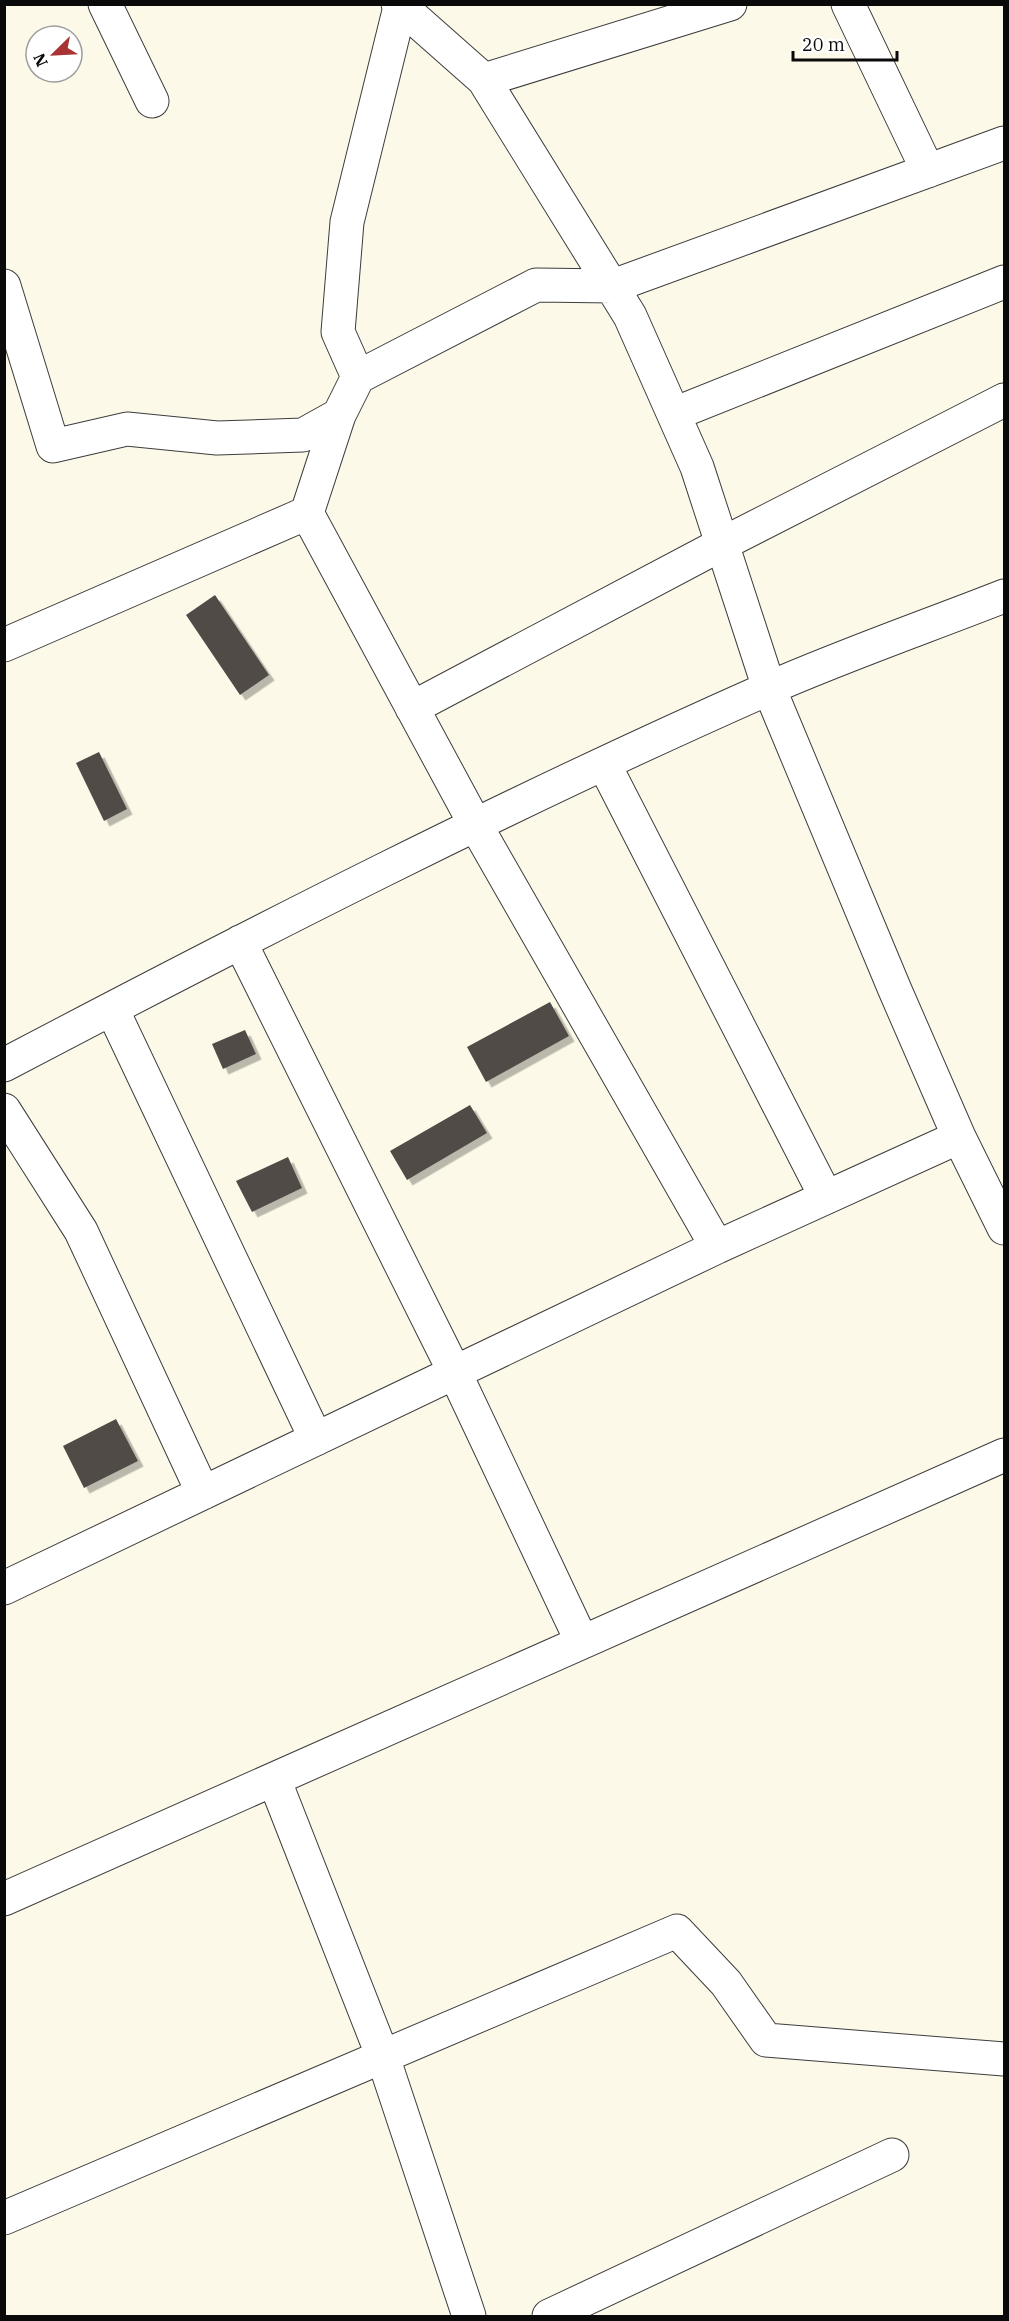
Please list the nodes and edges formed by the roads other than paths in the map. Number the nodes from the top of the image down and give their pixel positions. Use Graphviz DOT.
graph roads {
  1 [pos="105,4"];
  2 [pos="730,4"];
  3 [pos="848,4"];
  4 [pos="399,6"];
  5 [pos="484,80"];
  6 [pos="152,101"];
  7 [pos="1005,143"];
  8 [pos="928,171"];
  9 [pos="1005,282"];
  10 [pos="4,285"];
  11 [pos="613,286"];
  12 [pos="358,376"];
  13 [pos="1005,400"];
  14 [pos="674,414"];
  15 [pos="339,415"];
  16 [pos="307,513"];
  17 [pos="722,544"];
  18 [pos="1005,596"];
  19 [pos="4,645"];
  20 [pos="769,688"];
  21 [pos="412,708"];
  22 [pos="604,764"];
  23 [pos="475,824"];
  24 [pos="240,942"];
  25 [pos="112,1009"];
  26 [pos="4,1065"];
  27 [pos="4,1110"];
  28 [pos="959,1137"];
  29 [pos="826,1197"];
  30 [pos="1005,1228"];
  31 [pos="717,1247"];
  32 [pos="455,1373"];
  33 [pos="316,1439"];
  34 [pos="1005,1455"];
  35 [pos="203,1493"];
  36 [pos="4,1588"];
  37 [pos="582,1642"];
  38 [pos="274,1779"];
  39 [pos="4,1899"];
  40 [pos="383,2057"];
  41 [pos="1005,2060"];
  42 [pos="892,2155"];
  43 [pos="4,2218"];
  44 [pos="469,2316"];
  45 [pos="549,2316"];
  1 -- 6 [label="street"];
  2 -- 5 [label="street"];
  3 -- 8 [label="street"];
  4 -- 5 [label="street"];
  4 -- 12 [label="street"];
  5 -- 11 [label="street"];
  7 -- 8 [label="street"];
  8 -- 11 [label="street"];
  9 -- 14 [label="street"];
  10 -- 15 [label="street"];
  11 -- 12 [label="street"];
  11 -- 14 [label="street"];
  12 -- 15 [label="street"];
  13 -- 17 [label="street"];
  14 -- 17 [label="street"];
  15 -- 16 [label="street"];
  16 -- 19 [label="street"];
  16 -- 21 [label="street"];
  17 -- 20 [label="street"];
  17 -- 21 [label="street"];
  18 -- 20 [label="street"];
  20 -- 22 [label="street"];
  20 -- 28 [label="street"];
  21 -- 23 [label="street"];
  22 -- 23 [label="street"];
  22 -- 29 [label="street"];
  23 -- 24 [label="street"];
  23 -- 31 [label="street"];
  24 -- 25 [label="street"];
  24 -- 32 [label="street"];
  25 -- 26 [label="street"];
  25 -- 33 [label="street"];
  27 -- 35 [label="street"];
  28 -- 29 [label="street"];
  28 -- 30 [label="street"];
  29 -- 31 [label="street"];
  31 -- 32 [label="street"];
  32 -- 33 [label="street"];
  32 -- 37 [label="street"];
  33 -- 35 [label="street"];
  34 -- 37 [label="street"];
  35 -- 36 [label="street"];
  37 -- 38 [label="street"];
  38 -- 39 [label="street"];
  38 -- 40 [label="street"];
  40 -- 41 [label="street"];
  40 -- 43 [label="street"];
  40 -- 44 [label="street"];
  42 -- 45 [label="street"];
}
